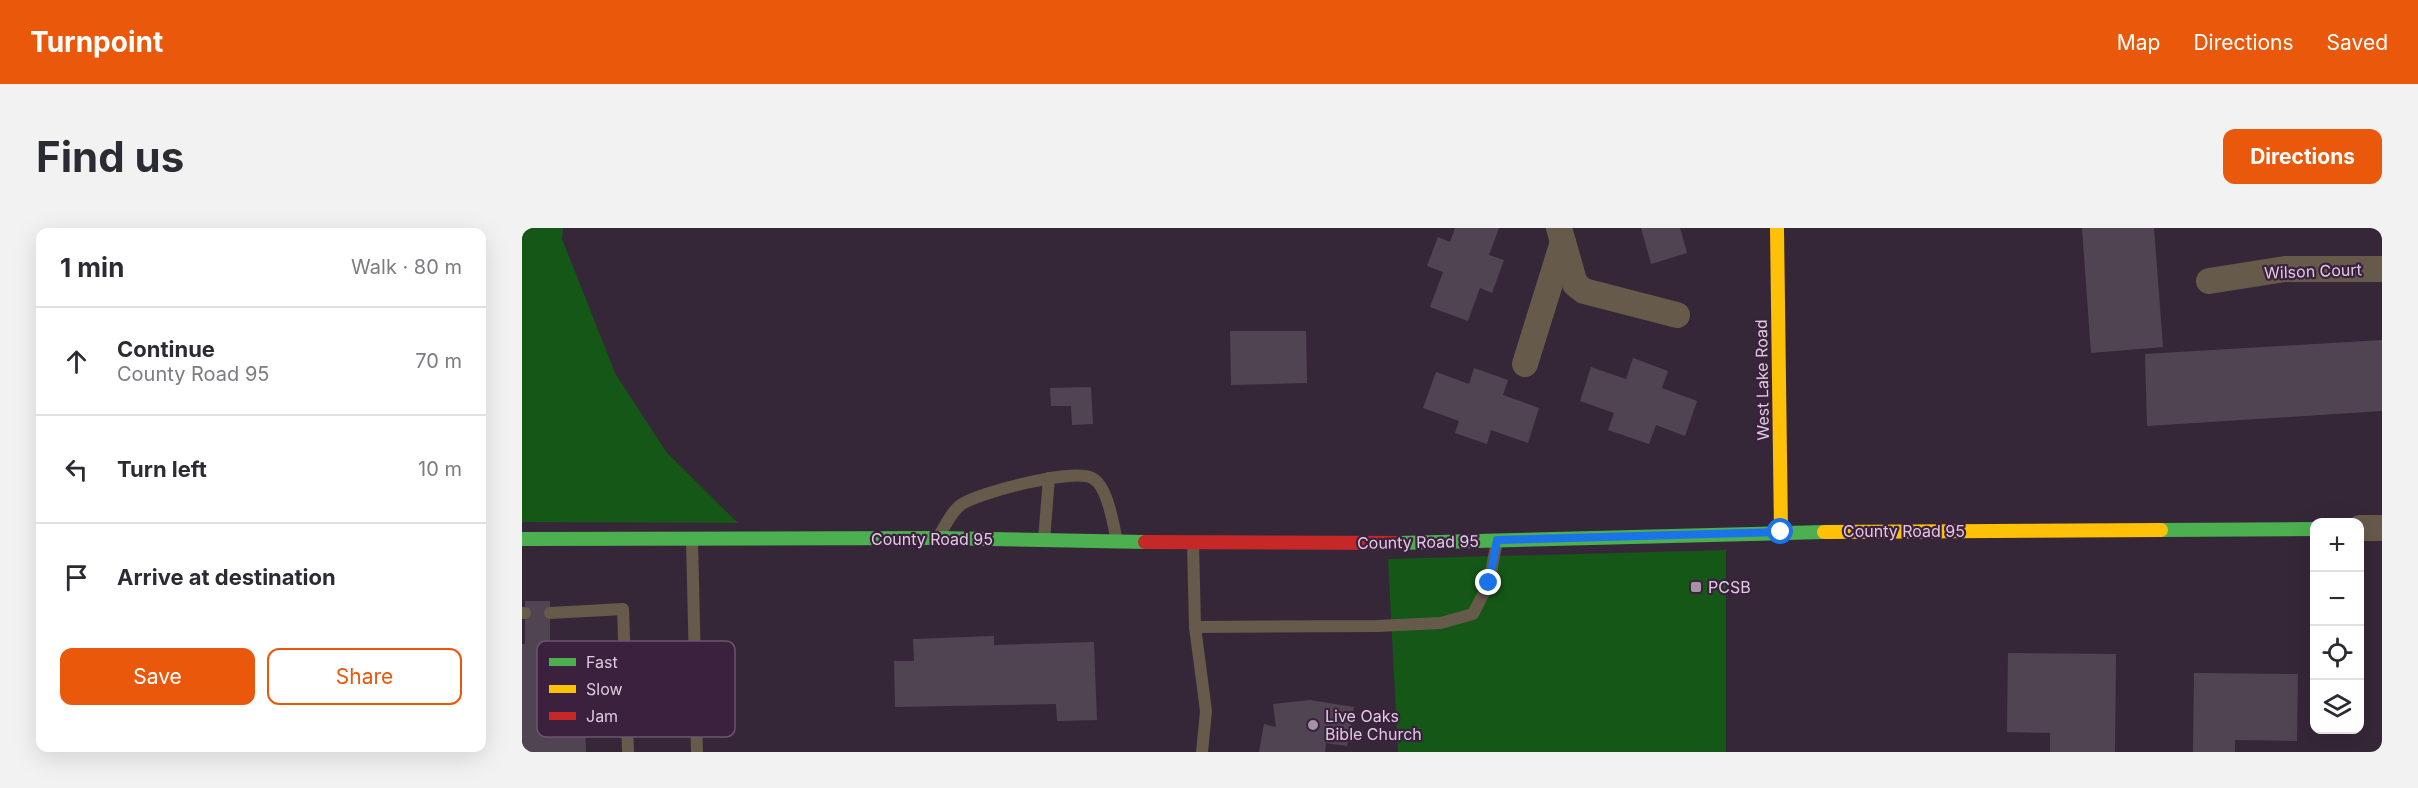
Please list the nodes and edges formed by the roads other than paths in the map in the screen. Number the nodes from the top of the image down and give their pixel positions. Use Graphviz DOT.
graph roads {
  1 [pos="1777,228"];
  2 [pos="1561,235"];
  3 [pos="2382,269"];
  4 [pos="2209,281"];
  5 [pos="1677,315"];
  6 [pos="1525,364"];
  7 [pos="1049,478"];
  8 [pos="2364,528"];
  9 [pos="2382,528"];
  10 [pos="2310,529"];
  11 [pos="1781,532"];
  12 [pos="522,538"];
  13 [pos="938,538"];
  14 [pos="692,539"];
  15 [pos="1044,540"];
  16 [pos="1497,540"];
  17 [pos="1117,542"];
  18 [pos="1192,542"];
  19 [pos="550,613"];
  20 [pos="1195,627"];
  21 [pos="624,641"];
  22 [pos="694,641"];
  23 [pos="627,737"];
  24 [pos="696,737"];
  25 [pos="628,752"];
  26 [pos="697,752"];
  27 [pos="1202,752"];
  1 -- 11 [label="street, West Lake Road"];
  2 -- 5 [label="street"];
  2 -- 6 [label="street"];
  3 -- 4 [label="street, Wilson Court"];
  7 -- 13 [label="lane"];
  7 -- 15 [label="lane"];
  7 -- 17 [label="lane"];
  8 -- 9 [label="street"];
  10 -- 11 [label="street, County Road 95"];
  11 -- 16 [label="street, County Road 95"];
  12 -- 14 [label="street, County Road 95"];
  13 -- 14 [label="street, County Road 95"];
  13 -- 15 [label="street, County Road 95"];
  14 -- 22 [label="lane"];
  15 -- 17 [label="street, County Road 95"];
  16 -- 18 [label="street, County Road 95"];
  16 -- 20 [label="lane"];
  17 -- 18 [label="street, County Road 95"];
  18 -- 20 [label="lane"];
  19 -- 21 [label="lane"];
  20 -- 27 [label="lane"];
  23 -- 25 [label="lane"];
  24 -- 26 [label="lane"];
}
